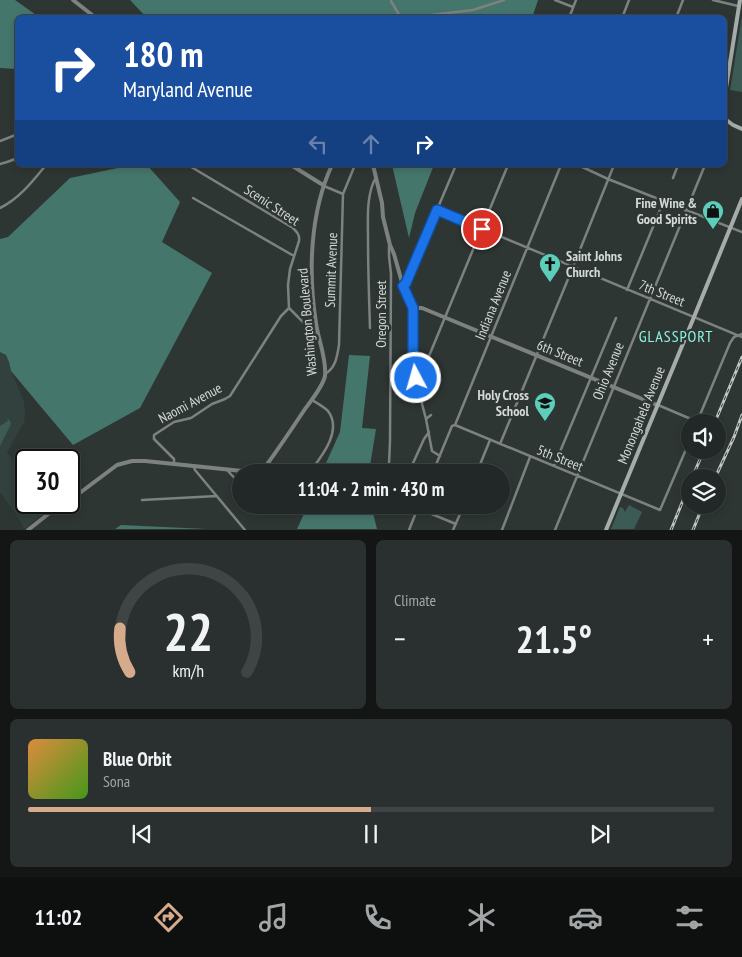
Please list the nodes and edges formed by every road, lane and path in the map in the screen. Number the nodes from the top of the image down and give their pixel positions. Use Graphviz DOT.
graph roads {
  1 [pos="73,0"];
  2 [pos="504,0"];
  3 [pos="555,0"];
  4 [pos="576,0"];
  5 [pos="630,0"];
  6 [pos="683,0"];
  7 [pos="712,0"];
  8 [pos="740,0"];
  9 [pos="391,1"];
  10 [pos="738,6"];
  11 [pos="573,7"];
  12 [pos="92,15"];
  13 [pos="399,15"];
  14 [pos="431,15"];
  15 [pos="569,15"];
  16 [pos="623,15"];
  17 [pos="677,15"];
  18 [pos="727,80"];
  19 [pos="727,120"];
  20 [pos="742,129"];
  21 [pos="15,135"];
  22 [pos="0,141"];
  23 [pos="15,159"];
  24 [pos="0,164"];
  25 [pos="44,167"];
  26 [pos="191,167"];
  27 [pos="294,167"];
  28 [pos="331,167"];
  29 [pos="354,167"];
  30 [pos="374,167"];
  31 [pos="455,167"];
  32 [pos="507,167"];
  33 [pos="560,167"];
  34 [pos="582,167"];
  35 [pos="613,167"];
  36 [pos="677,167"];
  37 [pos="704,167"];
  38 [pos="376,176"];
  39 [pos="673,178"];
  40 [pos="608,179"];
  41 [pos="323,185"];
  42 [pos="343,194"];
  43 [pos="193,198"];
  44 [pos="742,199"];
  45 [pos="0,208"];
  46 [pos="437,210"];
  47 [pos="660,210"];
  48 [pos="687,210"];
  49 [pos="730,227"];
  50 [pos="482,229"];
  51 [pos="742,232"];
  52 [pos="390,245"];
  53 [pos="527,248"];
  54 [pos="294,256"];
  55 [pos="574,267"];
  56 [pos="403,286"];
  57 [pos="627,290"];
  58 [pos="650,299"];
  59 [pos="289,308"];
  60 [pos="413,308"];
  61 [pos="694,317"];
  62 [pos="445,318"];
  63 [pos="616,318"];
  64 [pos="370,328"];
  65 [pos="318,334"];
  66 [pos="491,336"];
  67 [pos="741,336"];
  68 [pos="536,356"];
  69 [pos="325,374"];
  70 [pos="416,378"];
  71 [pos="590,378"];
  72 [pos="613,387"];
  73 [pos="312,400"];
  74 [pos="657,405"];
  75 [pos="701,414"];
  76 [pos="431,415"];
  77 [pos="681,415"];
  78 [pos="426,419"];
  79 [pos="453,426"];
  80 [pos="429,432"];
  81 [pos="490,440"];
  82 [pos="500,444"];
  83 [pos="440,456"];
  84 [pos="530,457"];
  85 [pos="682,459"];
  86 [pos="174,464"];
  87 [pos="267,464"];
  88 [pos="316,464"];
  89 [pos="388,464"];
  90 [pos="413,464"];
  91 [pos="436,464"];
  92 [pos="480,464"];
  93 [pos="193,466"];
  94 [pos="554,466"];
  95 [pos="227,470"];
  96 [pos="232,470"];
  97 [pos="232,475"];
  98 [pos="578,476"];
  99 [pos="80,492"];
  100 [pos="620,494"];
  101 [pos="217,496"];
  102 [pos="142,500"];
  103 [pos="48,514"];
  104 [pos="415,514"];
  105 [pos="435,514"];
  106 [pos="460,514"];
  107 [pos="456,524"];
  108 [pos="28,530"];
  109 [pos="245,530"];
  110 [pos="409,530"];
  111 [pos="454,530"];
  112 [pos="502,530"];
  113 [pos="555,530"];
  114 [pos="606,530"];
  1 -- 12 [label="street"];
  2 -- 14 [label="street"];
  3 -- 11 [label="street"];
  4 -- 11 [label="street"];
  5 -- 16 [label="street"];
  6 -- 17 [label="street"];
  7 -- 10 [label="street"];
  8 -- 10 [label="main road"];
  9 -- 13 [label="street"];
  10 -- 18 [label="main road"];
  11 -- 15 [label="street"];
  19 -- 20 [label="main road"];
  21 -- 22 [label="street"];
  23 -- 24 [label="street"];
  25 -- 45 [label="street"];
  26 -- 54 [label="street, Scenic Street"];
  27 -- 41 [label="street"];
  28 -- 41 [label="street"];
  29 -- 42 [label="street, Summit Avenue"];
  30 -- 38 [label="street"];
  31 -- 46 [label="street"];
  32 -- 50 [label="street"];
  33 -- 53 [label="street, Indiana Avenue"];
  34 -- 40 [label="street"];
  35 -- 40 [label="street"];
  36 -- 39 [label="street"];
  37 -- 48 [label="street, Ohio Avenue"];
  38 -- 52 [label="street"];
  38 -- 64 [label="street"];
  40 -- 48 [label="street"];
  40 -- 55 [label="street"];
  41 -- 42 [label="street"];
  41 -- 65 [label="street, Washington Boulevard"];
  42 -- 69 [label="street, Summit Avenue"];
  43 -- 54 [label="street"];
  44 -- 49 [label="main road, Monongahela Avenue"];
  46 -- 50 [label="street, 7th Street"];
  46 -- 56 [label="street"];
  47 -- 57 [label="street"];
  48 -- 49 [label="street"];
  48 -- 58 [label="street, Ohio Avenue"];
  49 -- 51 [label="street"];
  49 -- 61 [label="main road, Monongahela Avenue"];
  50 -- 53 [label="street, 7th Street"];
  50 -- 62 [label="street"];
  52 -- 56 [label="street"];
  52 -- 89 [label="street, Oregon Street"];
  53 -- 55 [label="street, 7th Street"];
  53 -- 66 [label="street, Indiana Avenue"];
  54 -- 59 [label="street, Scenic Street"];
  55 -- 57 [label="street, 7th Street"];
  55 -- 68 [label="street"];
  56 -- 60 [label="street"];
  57 -- 58 [label="street, 7th Street"];
  58 -- 61 [label="street, 7th Street"];
  58 -- 72 [label="street, Ohio Avenue"];
  59 -- 65 [label="street"];
  59 -- 86 [label="street, Naomi Avenue"];
  60 -- 62 [label="street, 6th Street"];
  60 -- 70 [label="street"];
  61 -- 67 [label="street, 7th Street"];
  61 -- 74 [label="main road, Monongahela Avenue"];
  62 -- 66 [label="street, 6th Street"];
  62 -- 70 [label="street"];
  63 -- 71 [label="street"];
  65 -- 69 [label="street, Washington Boulevard"];
  66 -- 68 [label="street, 6th Street"];
  66 -- 79 [label="street, Indiana Avenue"];
  67 -- 75 [label="street"];
  68 -- 71 [label="street, 6th Street"];
  68 -- 82 [label="street"];
  69 -- 73 [label="street, Washington Boulevard"];
  70 -- 78 [label="street"];
  71 -- 72 [label="street, 6th Street"];
  71 -- 94 [label="street"];
  72 -- 74 [label="street, 6th Street"];
  72 -- 98 [label="street, Ohio Avenue"];
  73 -- 87 [label="street, Washington Boulevard"];
  73 -- 88 [label="street"];
  74 -- 77 [label="street, 6th Street"];
  74 -- 100 [label="main road, Monongahela Avenue"];
  76 -- 78 [label="street"];
  78 -- 80 [label="street"];
  79 -- 81 [label="street, 5th Street"];
  79 -- 83 [label="street, Indiana Avenue"];
  80 -- 83 [label="street"];
  80 -- 90 [label="street"];
  81 -- 82 [label="street, 5th Street"];
  81 -- 92 [label="street"];
  82 -- 84 [label="street, 5th Street"];
  83 -- 91 [label="street, Indiana Avenue"];
  84 -- 94 [label="street, 5th Street"];
  84 -- 112 [label="street"];
  85 -- 100 [label="street, 5th Street"];
  86 -- 93 [label="street, Washington Boulevard"];
  86 -- 99 [label="street, Washington Boulevard"];
  93 -- 95 [label="street, Washington Boulevard"];
  93 -- 101 [label="street"];
  94 -- 98 [label="street, 5th Street"];
  95 -- 96 [label="street, Washington Boulevard"];
  95 -- 97 [label="street"];
  98 -- 100 [label="street, 5th Street"];
  98 -- 113 [label="street, Ohio Avenue"];
  100 -- 114 [label="main road, Monongahela Avenue"];
  101 -- 102 [label="street"];
  101 -- 109 [label="street"];
  103 -- 108 [label="street, Washington Boulevard"];
  104 -- 110 [label="street"];
  105 -- 107 [label="street"];
  106 -- 107 [label="street"];
  107 -- 111 [label="street"];
}
